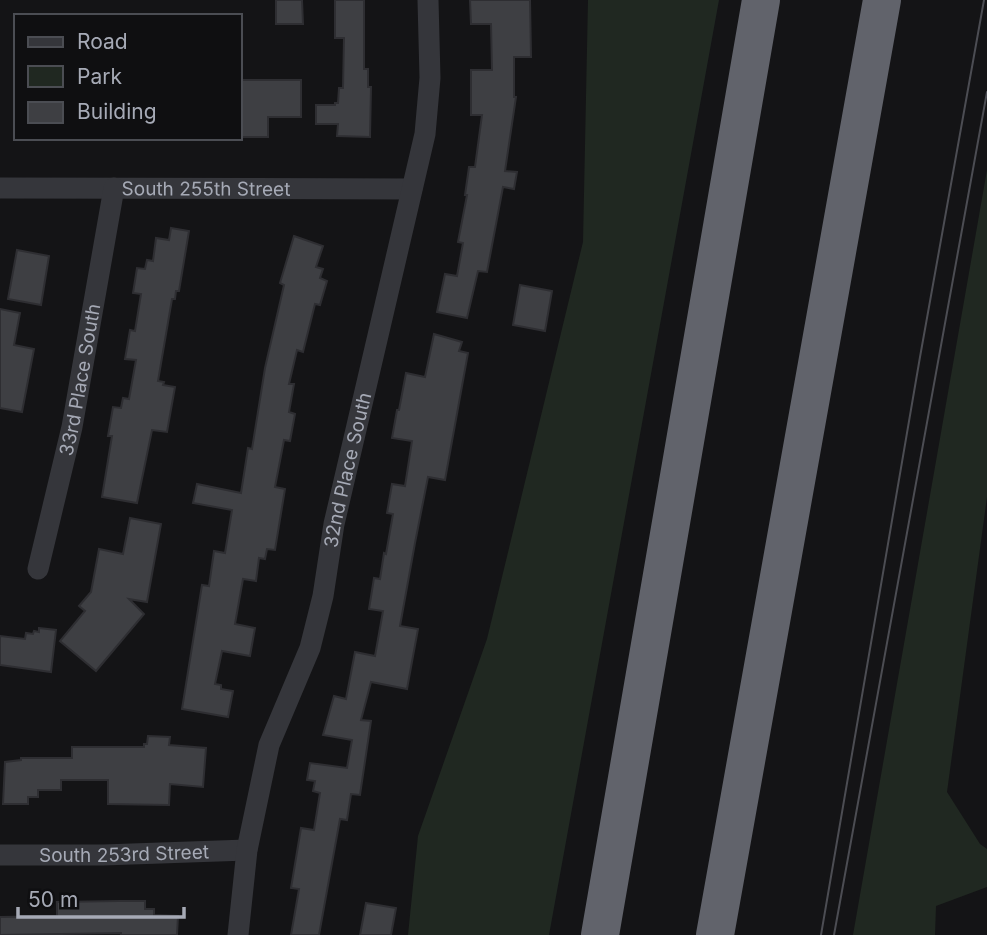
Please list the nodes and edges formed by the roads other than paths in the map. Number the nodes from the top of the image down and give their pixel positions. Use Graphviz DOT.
graph roads {
  1 [pos="428,0"];
  2 [pos="761,0"];
  3 [pos="882,0"];
  4 [pos="0,188"];
  5 [pos="114,188"];
  6 [pos="412,189"];
  7 [pos="38,569"];
  8 [pos="247,850"];
  9 [pos="0,855"];
  10 [pos="238,935"];
  11 [pos="600,935"];
  12 [pos="715,935"];
  1 -- 6 [label="street, 32nd Place South"];
  2 -- 11 [label="highway"];
  3 -- 12 [label="highway"];
  4 -- 5 [label="street, South 255th Street"];
  5 -- 6 [label="street, South 255th Street"];
  5 -- 7 [label="street, 33rd Place South"];
  6 -- 8 [label="street, 32nd Place South"];
  8 -- 9 [label="street, South 253rd Street"];
  8 -- 10 [label="street, 32nd Place South"];
}
